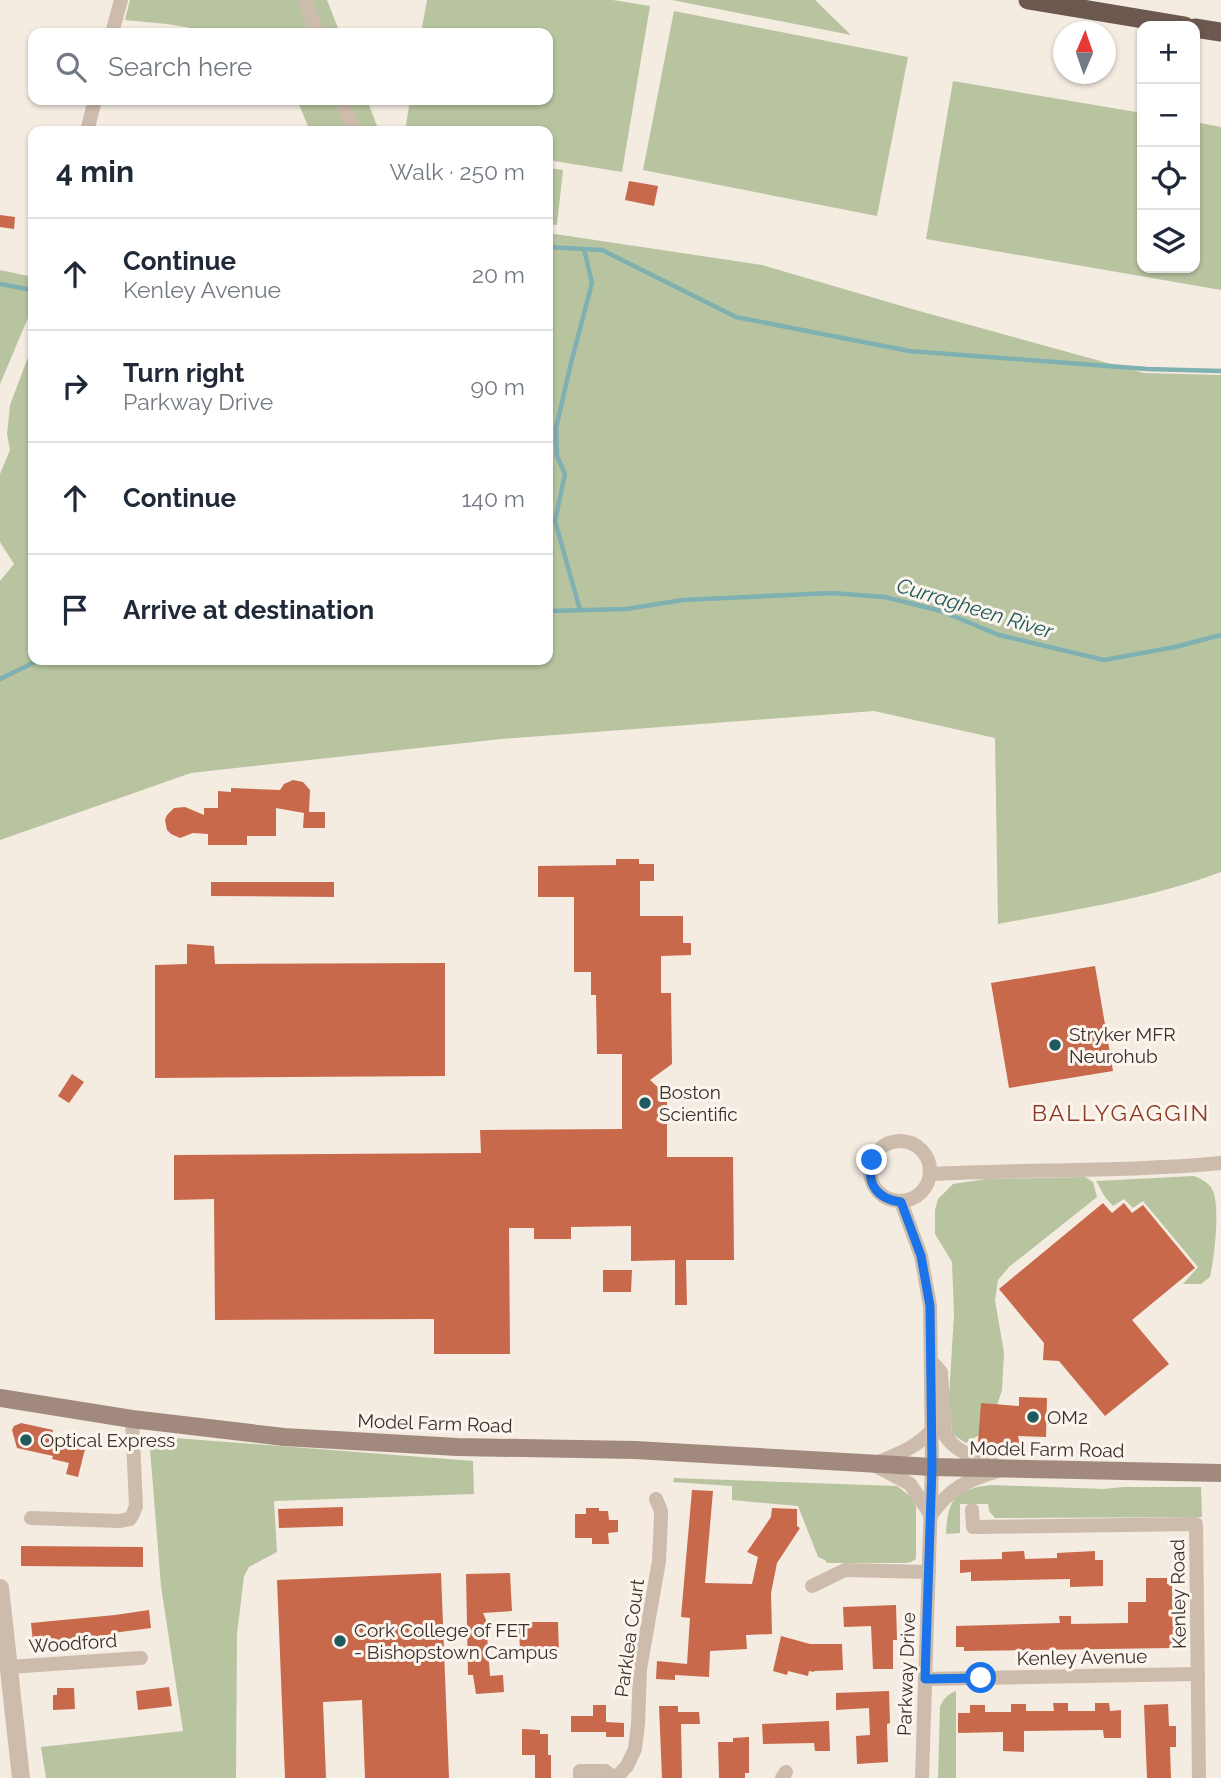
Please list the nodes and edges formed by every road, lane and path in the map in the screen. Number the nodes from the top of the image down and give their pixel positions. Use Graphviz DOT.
graph roads {
  1 [pos="121,0"];
  2 [pos="304,0"];
  3 [pos="1028,0"];
  4 [pos="1155,21"];
  5 [pos="113,28"];
  6 [pos="315,28"];
  7 [pos="1200,29"];
  8 [pos="1221,32"];
  9 [pos="94,105"];
  10 [pos="344,105"];
  11 [pos="88,126"];
  12 [pos="352,126"];
  13 [pos="1221,1163"];
  14 [pos="930,1174"];
  15 [pos="901,1202"];
  16 [pos="932,1361"];
  17 [pos="0,1398"];
  18 [pos="132,1419"];
  19 [pos="932,1430"];
  20 [pos="872,1465"];
  21 [pos="932,1467"];
  22 [pos="1006,1469"];
  23 [pos="1221,1473"];
  24 [pos="656,1499"];
  25 [pos="972,1510"];
  26 [pos="931,1515"];
  27 [pos="31,1518"];
  28 [pos="929,1572"];
  29 [pos="812,1586"];
  30 [pos="0,1588"];
  31 [pos="141,1658"];
  32 [pos="9,1667"];
  33 [pos="1198,1674"];
  34 [pos="925,1679"];
  35 [pos="21,1778"];
  36 [pos="580,1778"];
  37 [pos="616,1778"];
  38 [pos="922,1778"];
  39 [pos="1199,1778"];
  1 -- 5 [label="street"];
  2 -- 6 [label="street"];
  3 -- 4 [label="highway"];
  7 -- 8 [label="highway"];
  9 -- 11 [label="street"];
  10 -- 12 [label="street"];
  13 -- 14 [label="street"];
  14 -- 15 [label="street"];
  14 -- 15 [label="street"];
  15 -- 16 [label="street"];
  16 -- 19 [label="street, Parkway Drive"];
  16 -- 22 [label="street"];
  17 -- 18 [label="main road, Model Farm Road"];
  18 -- 20 [label="main road, Model Farm Road"];
  18 -- 27 [label="street"];
  19 -- 20 [label="street"];
  19 -- 21 [label="street, Parkway Drive"];
  20 -- 21 [label="main road, Model Farm Road"];
  20 -- 26 [label="street, Model Farm Road"];
  21 -- 22 [label="main road, Model Farm Road"];
  21 -- 26 [label="street, Parkway Drive"];
  22 -- 23 [label="main road, Model Farm Road"];
  22 -- 26 [label="street"];
  24 -- 37 [label="street, Parklea Court"];
  25 -- 33 [label="street, Kenley Road"];
  26 -- 28 [label="street, Parkway Drive"];
  28 -- 29 [label="street"];
  28 -- 34 [label="street, Parkway Drive"];
  30 -- 32 [label="street"];
  31 -- 32 [label="street, Woodford"];
  32 -- 35 [label="street"];
  33 -- 34 [label="street, Kenley Avenue"];
  33 -- 39 [label="street, Kenley Road"];
  34 -- 38 [label="street, Parkway Drive"];
  36 -- 37 [label="street, Parklea Court"];
}
